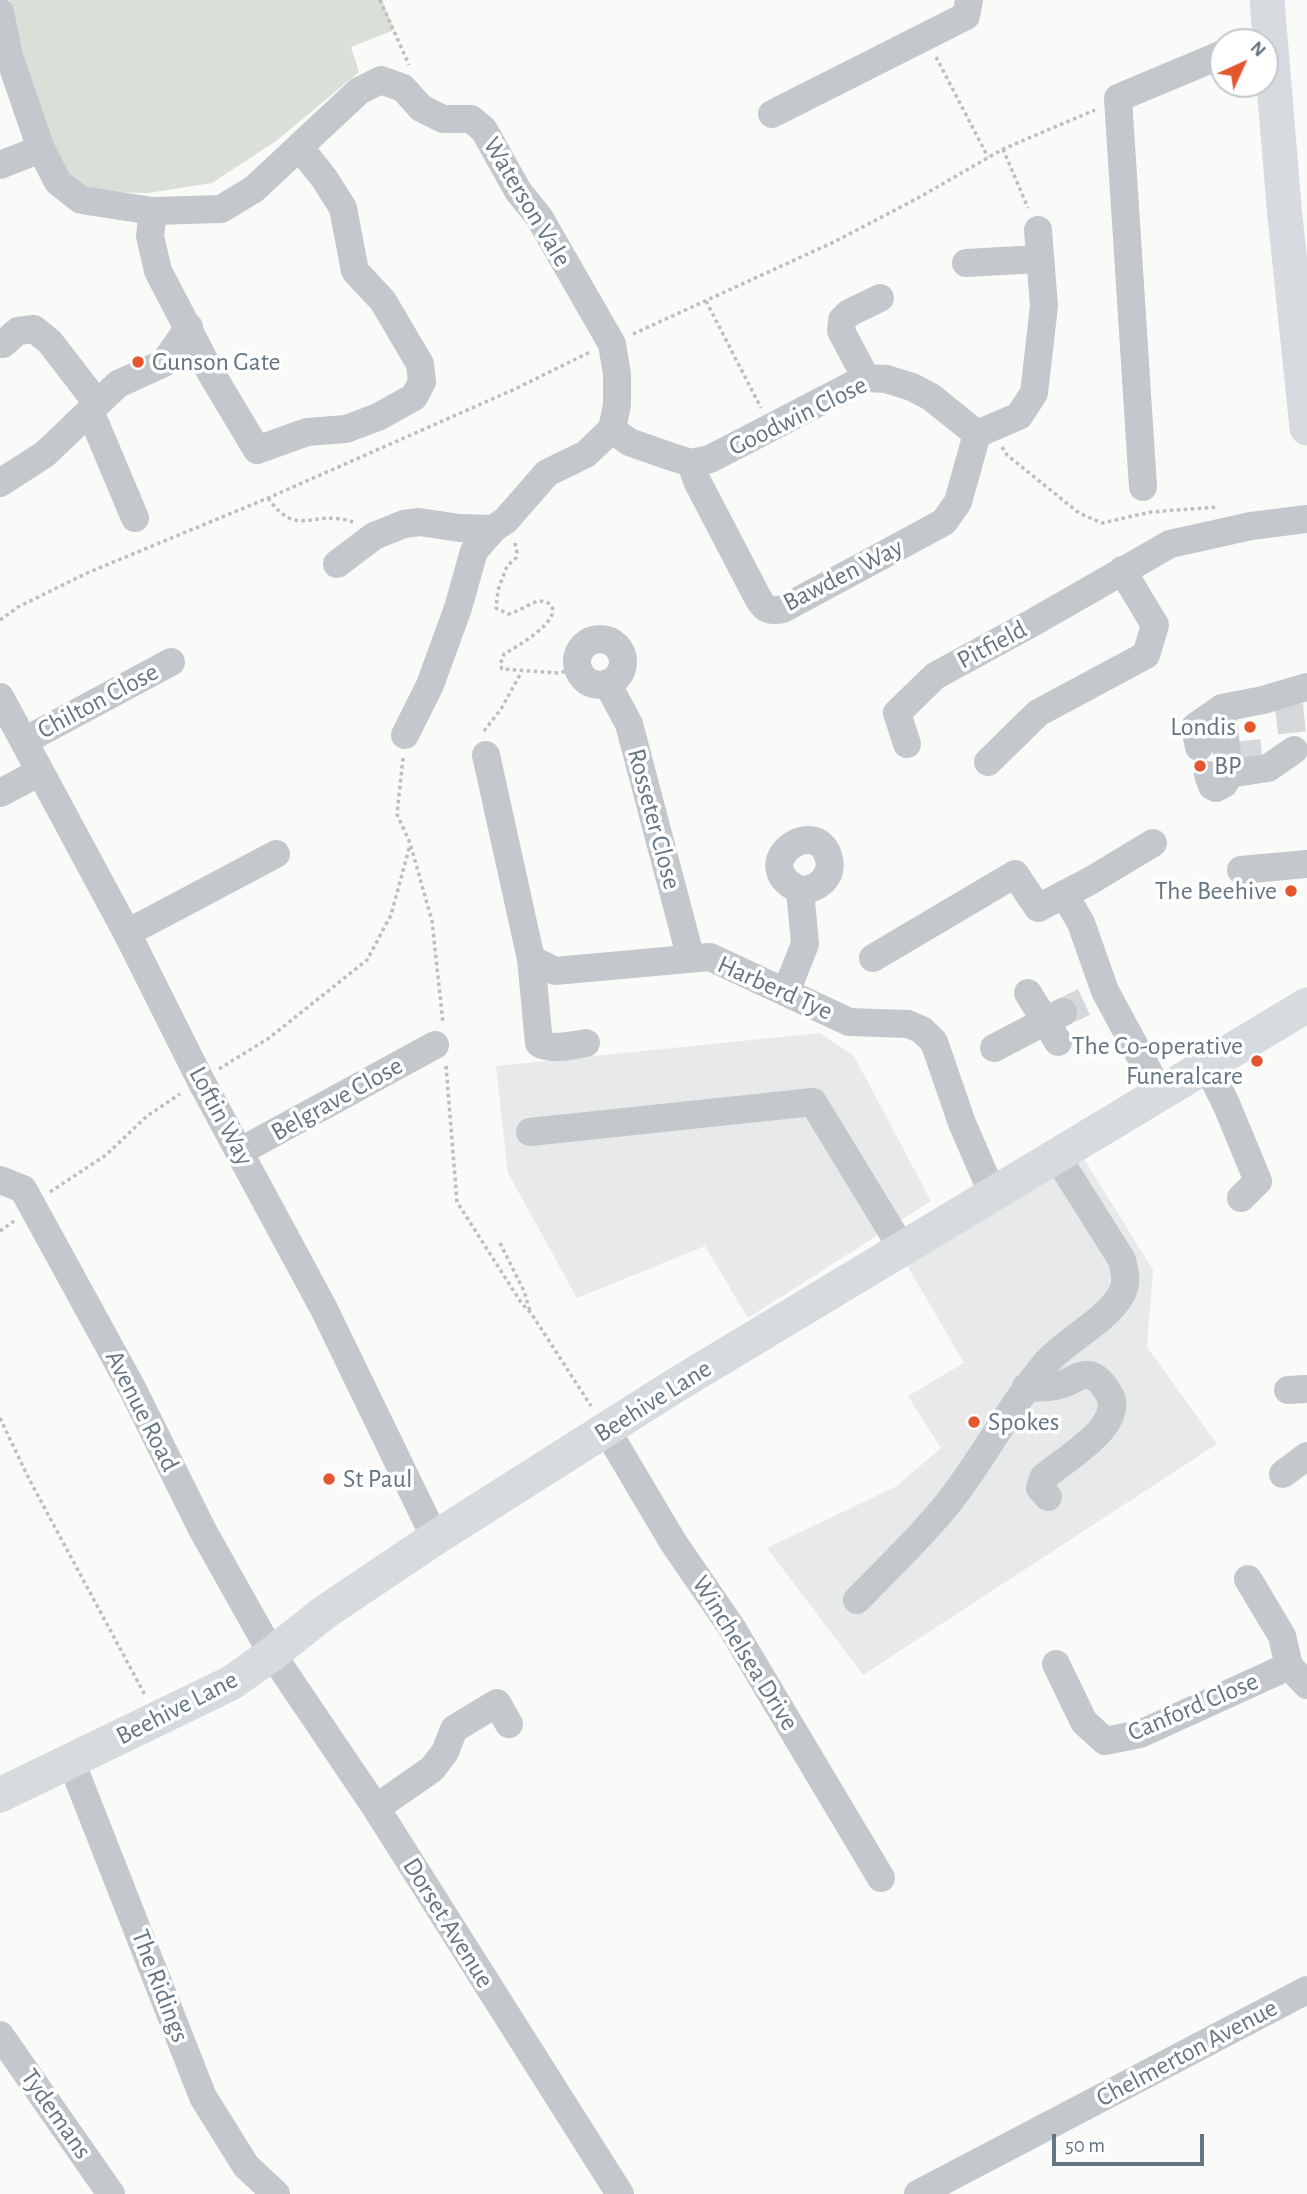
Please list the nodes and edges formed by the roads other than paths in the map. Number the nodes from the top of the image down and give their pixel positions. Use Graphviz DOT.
graph roads {
  1 [pos="969,0"];
  2 [pos="1268,0"];
  3 [pos="0,12"];
  4 [pos="1263,28"];
  5 [pos="1209,60"];
  6 [pos="1269,98"];
  7 [pos="772,114"];
  8 [pos="300,148"];
  9 [pos="41,149"];
  10 [pos="0,165"];
  11 [pos="153,211"];
  12 [pos="1038,230"];
  13 [pos="1040,258"];
  14 [pos="966,263"];
  15 [pos="880,298"];
  16 [pos="189,327"];
  17 [pos="3,344"];
  18 [pos="163,362"];
  19 [pos="211,373"];
  20 [pos="866,378"];
  21 [pos="93,407"];
  22 [pos="1307,428"];
  23 [pos="612,429"];
  24 [pos="977,434"];
  25 [pos="691,463"];
  26 [pos="0,483"];
  27 [pos="1143,487"];
  28 [pos="135,518"];
  29 [pos="1307,519"];
  30 [pos="502,547"];
  31 [pos="337,564"];
  32 [pos="1122,570"];
  33 [pos="172,662"];
  34 [pos="607,683"];
  35 [pos="0,697"];
  36 [pos="1291,697"];
  37 [pos="1222,708"];
  38 [pos="405,735"];
  39 [pos="24,741"];
  40 [pos="907,744"];
  41 [pos="1199,747"];
  42 [pos="486,755"];
  43 [pos="1261,755"];
  44 [pos="988,762"];
  45 [pos="40,772"];
  46 [pos="0,793"];
  47 [pos="1153,843"];
  48 [pos="276,854"];
  49 [pos="1307,864"];
  50 [pos="1241,870"];
  51 [pos="800,890"];
  52 [pos="1064,894"];
  53 [pos="127,933"];
  54 [pos="873,958"];
  55 [pos="531,959"];
  56 [pos="691,959"];
  57 [pos="786,992"];
  58 [pos="1028,993"];
  59 [pos="1307,1005"];
  60 [pos="1071,1014"];
  61 [pos="586,1043"];
  62 [pos="435,1045"];
  63 [pos="995,1048"];
  64 [pos="1207,1065"];
  65 [pos="1160,1093"];
  66 [pos="530,1132"];
  67 [pos="239,1152"];
  68 [pos="1056,1155"];
  69 [pos="0,1180"];
  70 [pos="993,1195"];
  71 [pos="1241,1198"];
  72 [pos="903,1250"];
  73 [pos="1026,1387"];
  74 [pos="606,1429"];
  75 [pos="1307,1456"];
  76 [pos="1283,1474"];
  77 [pos="1048,1497"];
  78 [pos="435,1538"];
  79 [pos="1248,1579"];
  80 [pos="857,1600"];
  81 [pos="272,1654"];
  82 [pos="1056,1664"];
  83 [pos="1298,1676"];
  84 [pos="509,1724"];
  85 [pos="71,1761"];
  86 [pos="0,1795"];
  87 [pos="376,1808"];
  88 [pos="881,1878"];
  89 [pos="1307,1990"];
  90 [pos="0,2035"];
  91 [pos="111,2194"];
  92 [pos="276,2194"];
  93 [pos="620,2194"];
  94 [pos="918,2194"];
  1 -- 7 [label="street"];
  2 -- 4 [label="main road"];
  3 -- 9 [label="street, Waterson Vale"];
  5 -- 27 [label="street"];
  6 -- 22 [label="main road"];
  8 -- 11 [label="street, Waterson Vale"];
  8 -- 19 [label="street"];
  8 -- 23 [label="street, Waterson Vale"];
  9 -- 10 [label="street"];
  9 -- 11 [label="street, Waterson Vale"];
  11 -- 16 [label="street"];
  12 -- 13 [label="street"];
  13 -- 14 [label="street"];
  13 -- 24 [label="street"];
  15 -- 20 [label="street"];
  16 -- 18 [label="street"];
  16 -- 19 [label="street"];
  17 -- 21 [label="street"];
  18 -- 19 [label="street"];
  18 -- 21 [label="street"];
  20 -- 24 [label="street, Goodwin Close"];
  20 -- 25 [label="street, Goodwin Close"];
  21 -- 26 [label="street"];
  21 -- 28 [label="street"];
  23 -- 25 [label="street"];
  23 -- 30 [label="street"];
  24 -- 25 [label="street, Bawden Way"];
  29 -- 32 [label="street, Pitfield"];
  30 -- 31 [label="street"];
  30 -- 38 [label="street"];
  32 -- 40 [label="street, Pitfield"];
  32 -- 44 [label="street"];
  33 -- 39 [label="street, Chilton Close"];
  34 -- 34 [label="street"];
  34 -- 56 [label="street, Rosseter Close"];
  35 -- 39 [label="street, Loftin Way"];
  36 -- 37 [label="street"];
  37 -- 41 [label="street"];
  37 -- 43 [label="street"];
  39 -- 45 [label="street, Loftin Way"];
  42 -- 55 [label="street"];
  45 -- 46 [label="street"];
  45 -- 53 [label="street, Loftin Way"];
  47 -- 52 [label="street"];
  48 -- 53 [label="street"];
  49 -- 50 [label="street"];
  51 -- 57 [label="street"];
  52 -- 54 [label="street"];
  52 -- 60 [label="street"];
  53 -- 67 [label="street, Loftin Way"];
  55 -- 56 [label="street, Harberd Tye"];
  55 -- 61 [label="street"];
  56 -- 57 [label="street, Harberd Tye"];
  57 -- 70 [label="street, Harberd Tye"];
  58 -- 60 [label="street"];
  59 -- 64 [label="main road, Beehive Lane"];
  60 -- 63 [label="street"];
  60 -- 65 [label="street"];
  62 -- 67 [label="street, Belgrave Close"];
  64 -- 65 [label="main road, Beehive Lane"];
  64 -- 71 [label="street"];
  65 -- 68 [label="main road, Beehive Lane"];
  66 -- 72 [label="street"];
  67 -- 78 [label="street, Loftin Way"];
  68 -- 70 [label="main road, Beehive Lane"];
  68 -- 73 [label="street"];
  69 -- 81 [label="street, Avenue Road"];
  70 -- 72 [label="main road, Beehive Lane"];
  72 -- 74 [label="main road, Beehive Lane"];
  73 -- 77 [label="street"];
  73 -- 80 [label="street"];
  74 -- 78 [label="main road, Beehive Lane"];
  74 -- 88 [label="street, Winchelsea Drive"];
  75 -- 76 [label="street"];
  78 -- 81 [label="main road, Beehive Lane"];
  79 -- 83 [label="street, Canford Close"];
  81 -- 85 [label="main road, Beehive Lane"];
  81 -- 87 [label="street, Dorset Avenue"];
  82 -- 83 [label="street, Canford Close"];
  84 -- 87 [label="street"];
  85 -- 86 [label="main road, Beehive Lane"];
  85 -- 92 [label="street, The Ridings"];
  87 -- 93 [label="street, Dorset Avenue"];
  89 -- 94 [label="street, Chelmerton Avenue"];
  90 -- 91 [label="street, Tydemans"];
}
